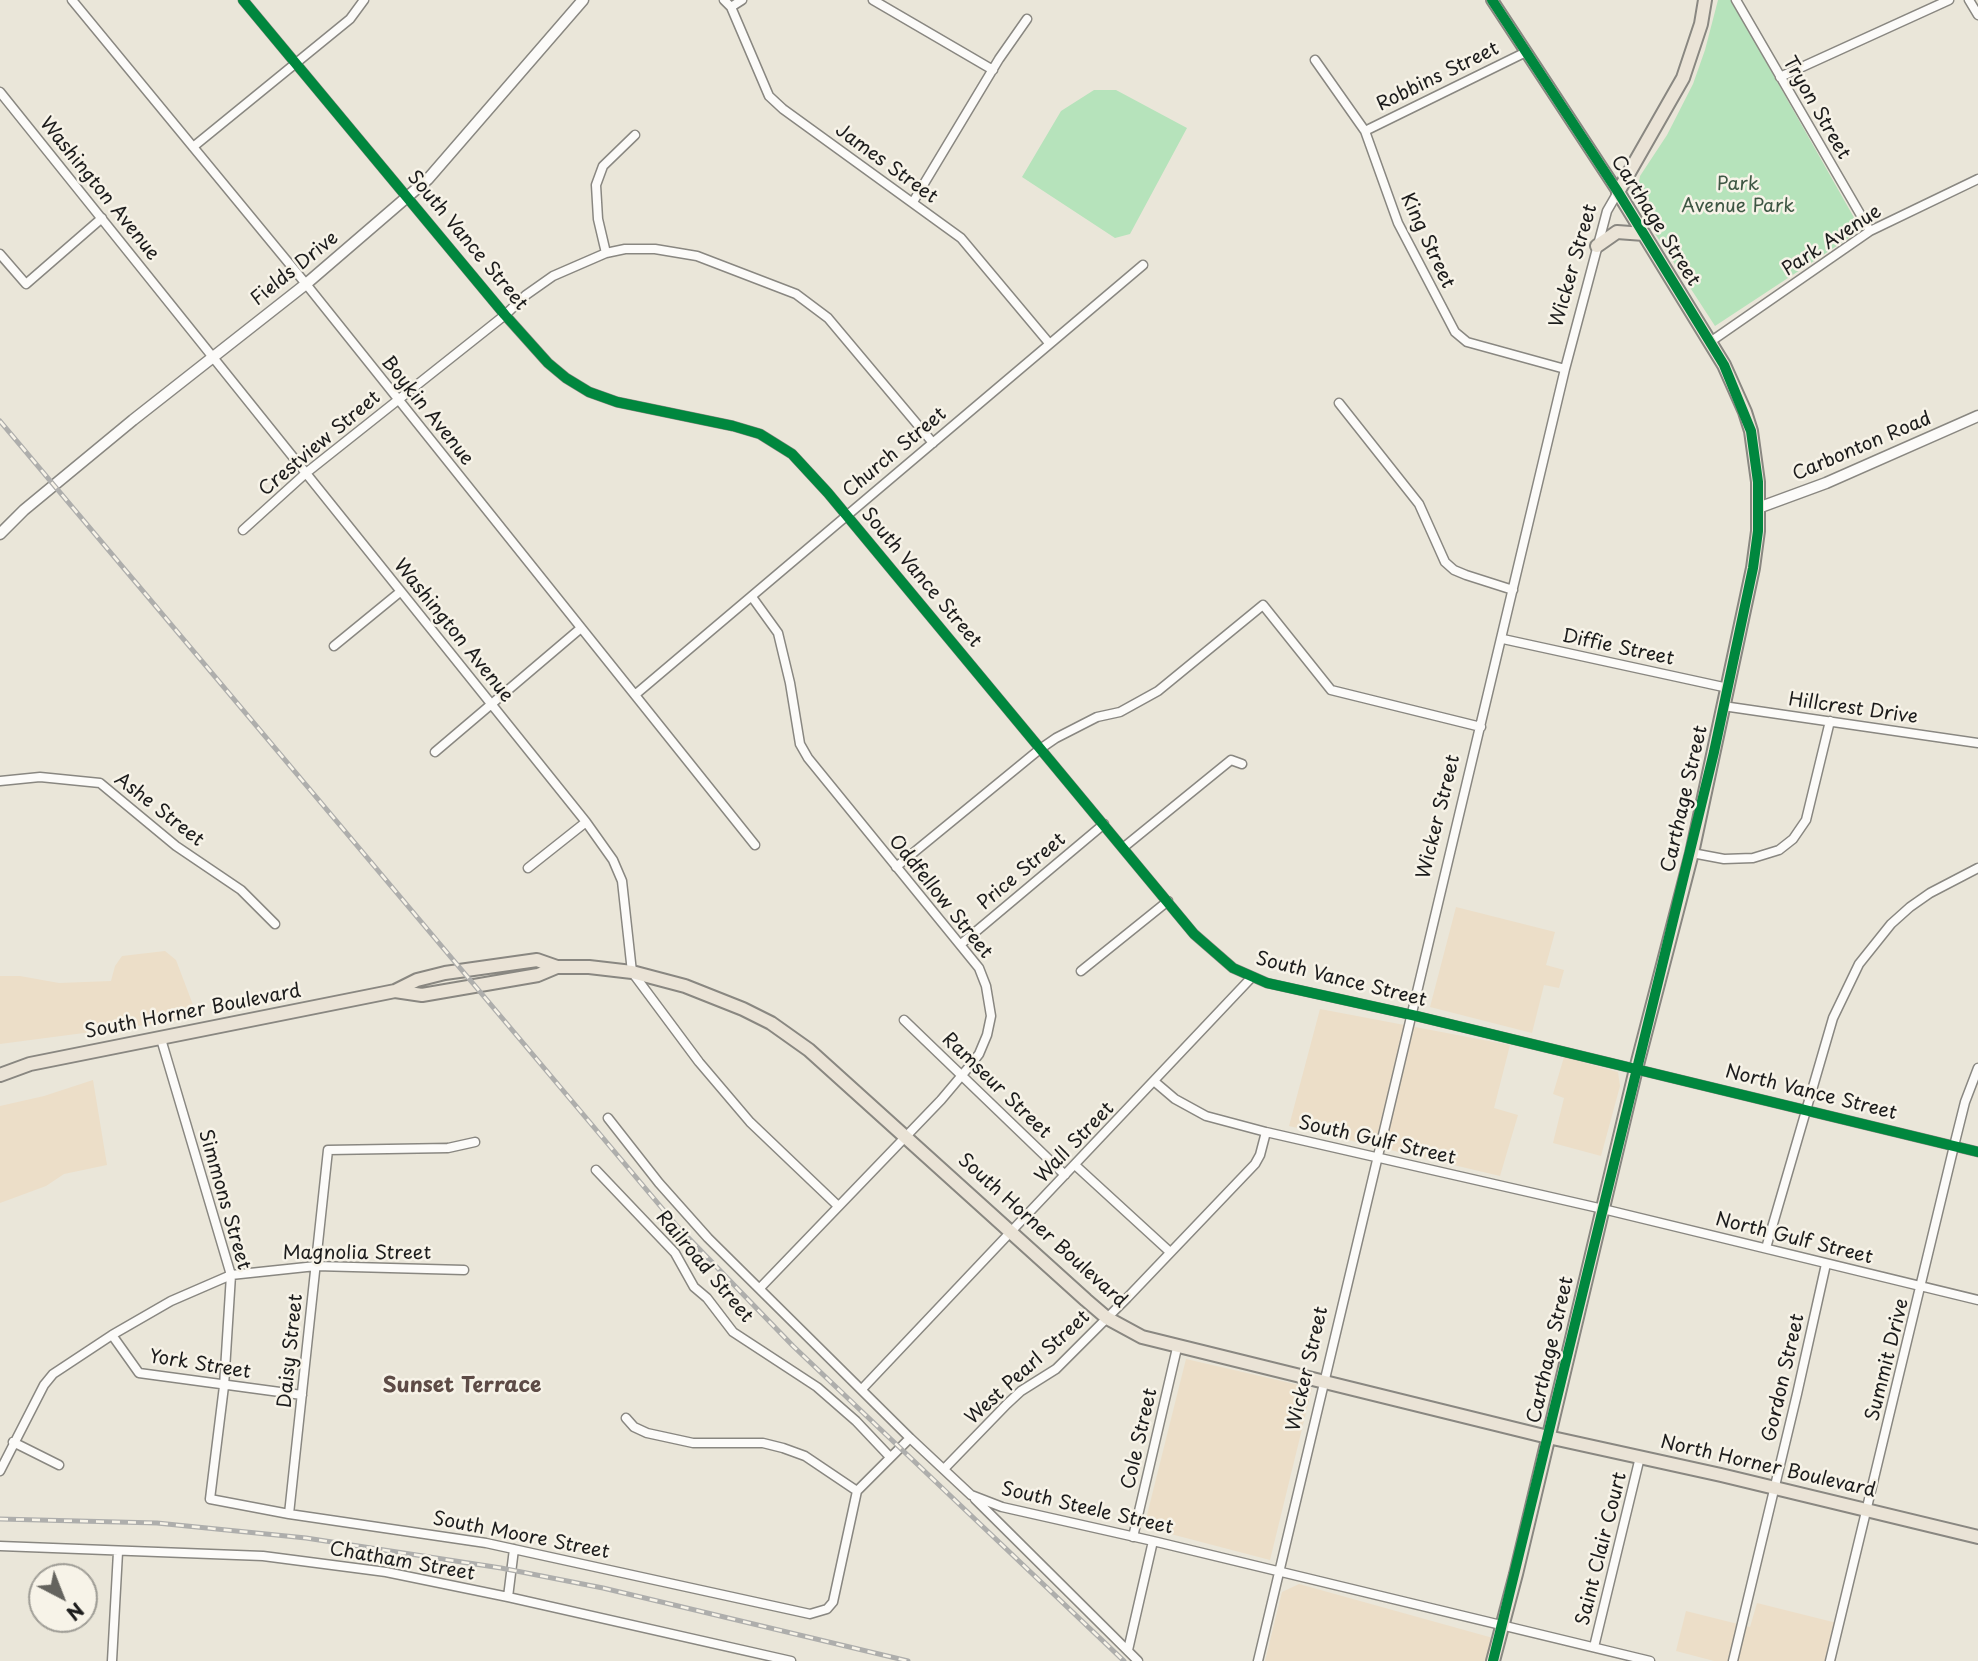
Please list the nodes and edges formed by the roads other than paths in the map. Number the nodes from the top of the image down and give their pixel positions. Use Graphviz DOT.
graph roads {
  1 [pos="72,0"];
  2 [pos="243,0"];
  3 [pos="364,0"];
  4 [pos="583,0"];
  5 [pos="724,0"];
  6 [pos="742,0"];
  7 [pos="873,0"];
  8 [pos="1492,0"];
  9 [pos="1705,0"];
  10 [pos="1736,0"];
  11 [pos="1948,0"];
  12 [pos="1969,0"];
  13 [pos="731,7"];
  14 [pos="1978,15"];
  15 [pos="1027,19"];
  16 [pos="1525,52"];
  17 [pos="1315,60"];
  18 [pos="296,64"];
  19 [pos="993,70"];
  20 [pos="1780,77"];
  21 [pos="1,94"];
  22 [pos="1365,131"];
  23 [pos="635,135"];
  24 [pos="193,147"];
  25 [pos="1978,179"];
  26 [pos="1618,192"];
  27 [pos="408,197"];
  28 [pos="914,202"];
  29 [pos="102,218"];
  30 [pos="1870,231"];
  31 [pos="1644,234"];
  32 [pos="1597,246"];
  33 [pos="606,253"];
  34 [pos="0,254"];
  35 [pos="1143,265"];
  36 [pos="306,284"];
  37 [pos="505,315"];
  38 [pos="1710,342"];
  39 [pos="1049,343"];
  40 [pos="214,357"];
  41 [pos="1565,369"];
  42 [pos="397,400"];
  43 [pos="1339,403"];
  44 [pos="1978,416"];
  45 [pos="933,443"];
  46 [pos="306,474"];
  47 [pos="1758,508"];
  48 [pos="845,515"];
  49 [pos="243,530"];
  50 [pos="0,534"];
  51 [pos="1513,590"];
  52 [pos="400,592"];
  53 [pos="752,597"];
  54 [pos="582,628"];
  55 [pos="1503,639"];
  56 [pos="334,646"];
  57 [pos="1728,688"];
  58 [pos="636,694"];
  59 [pos="492,704"];
  60 [pos="1723,706"];
  61 [pos="1830,721"];
  62 [pos="1481,727"];
  63 [pos="1978,743"];
  64 [pos="1040,749"];
  65 [pos="435,752"];
  66 [pos="1242,764"];
  67 [pos="0,781"];
  68 [pos="586,822"];
  69 [pos="1104,824"];
  70 [pos="755,845"];
  71 [pos="1124,848"];
  72 [pos="1692,853"];
  73 [pos="896,867"];
  74 [pos="528,868"];
  75 [pos="1978,868"];
  76 [pos="1168,901"];
  77 [pos="275,924"];
  78 [pos="961,944"];
  79 [pos="1081,971"];
  80 [pos="632,972"];
  81 [pos="1251,978"];
  82 [pos="1412,1015"];
  83 [pos="904,1020"];
  84 [pos="161,1039"];
  85 [pos="1978,1068"];
  86 [pos="1636,1069"];
  87 [pos="0,1075"];
  88 [pos="961,1075"];
  89 [pos="1155,1082"];
  90 [pos="1807,1110"];
  91 [pos="608,1118"];
  92 [pos="1266,1132"];
  93 [pos="906,1136"];
  94 [pos="475,1142"];
  95 [pos="1954,1146"];
  96 [pos="1978,1152"];
  97 [pos="1378,1156"];
  98 [pos="1075,1165"];
  99 [pos="596,1170"];
  100 [pos="1065,1175"];
  101 [pos="837,1205"];
  102 [pos="1603,1209"];
  103 [pos="1012,1232"];
  104 [pos="1766,1248"];
  105 [pos="1170,1252"];
  106 [pos="1826,1264"];
  107 [pos="316,1266"];
  108 [pos="464,1270"];
  109 [pos="231,1275"];
  110 [pos="760,1287"];
  111 [pos="1922,1287"];
  112 [pos="1978,1300"];
  113 [pos="1108,1318"];
  114 [pos="112,1335"];
  115 [pos="1177,1348"];
  116 [pos="1324,1383"];
  117 [pos="224,1386"];
  118 [pos="862,1389"];
  119 [pos="302,1395"];
  120 [pos="626,1418"];
  121 [pos="1548,1437"];
  122 [pos="910,1438"];
  123 [pos="13,1442"];
  124 [pos="890,1457"];
  125 [pos="1640,1457"];
  126 [pos="59,1465"];
  127 [pos="944,1469"];
  128 [pos="0,1471"];
  129 [pos="1775,1488"];
  130 [pos="857,1491"];
  131 [pos="971,1495"];
  132 [pos="210,1499"];
  133 [pos="1867,1511"];
  134 [pos="289,1514"];
  135 [pos="1133,1537"];
  136 [pos="1978,1537"];
  137 [pos="1153,1541"];
  138 [pos="0,1546"];
  139 [pos="514,1549"];
  140 [pos="118,1552"];
  141 [pos="1280,1572"];
  142 [pos="508,1597"];
  143 [pos="1502,1625"];
  144 [pos="1594,1647"];
  145 [pos="1128,1650"];
  146 [pos="112,1661"];
  147 [pos="791,1661"];
  148 [pos="1138,1661"];
  149 [pos="1258,1661"];
  150 [pos="1493,1661"];
  151 [pos="1650,1661"];
  152 [pos="1733,1661"];
  153 [pos="1830,1661"];
  1 -- 24 [label="street, Boykin Avenue"];
  2 -- 18 [label="street, South Vance Street"];
  3 -- 18 [label="street"];
  4 -- 27 [label="street, Fields Drive"];
  5 -- 13 [label="street, James Street"];
  6 -- 13 [label="street"];
  7 -- 19 [label="street"];
  8 -- 16 [label="main road, Carthage Street"];
  9 -- 26 [label="main road, Wicker Street"];
  10 -- 20 [label="street, Tryon Street"];
  11 -- 20 [label="street"];
  12 -- 14 [label="street"];
  13 -- 28 [label="street, James Street"];
  15 -- 19 [label="street"];
  16 -- 22 [label="street, Robbins Street"];
  16 -- 26 [label="main road, Carthage Street"];
  17 -- 22 [label="street, King Street"];
  18 -- 24 [label="street"];
  18 -- 27 [label="street, South Vance Street"];
  19 -- 28 [label="street"];
  20 -- 30 [label="street, Tryon Street"];
  21 -- 29 [label="street, Washington Avenue"];
  22 -- 41 [label="street, King Street"];
  23 -- 33 [label="street"];
  24 -- 36 [label="street, Boykin Avenue"];
  25 -- 30 [label="street, Park Avenue"];
  26 -- 31 [label="main road, Carthage Street"];
  26 -- 32 [label="street, Wicker Street"];
  27 -- 36 [label="street, Fields Drive"];
  27 -- 37 [label="street, South Vance Street"];
  28 -- 39 [label="street, James Street"];
  29 -- 34 [label="street"];
  29 -- 40 [label="street, Washington Avenue"];
  30 -- 38 [label="street, Park Avenue"];
  31 -- 32 [label="main road"];
  31 -- 38 [label="main road, Carthage Street"];
  32 -- 41 [label="street, Wicker Street"];
  33 -- 37 [label="street, Crestview Street"];
  33 -- 45 [label="street, Crestview Street"];
  35 -- 39 [label="street, Church Street"];
  36 -- 40 [label="street, Fields Drive"];
  36 -- 42 [label="street, Boykin Avenue"];
  37 -- 42 [label="street, Crestview Street"];
  37 -- 48 [label="street, South Vance Street"];
  38 -- 47 [label="main road, Carthage Street"];
  39 -- 45 [label="street, Church Street"];
  40 -- 46 [label="street, Washington Avenue"];
  40 -- 50 [label="street, Fields Drive"];
  41 -- 51 [label="street, Wicker Street"];
  42 -- 46 [label="street, Crestview Street"];
  42 -- 54 [label="street, Boykin Avenue"];
  43 -- 51 [label="street"];
  44 -- 47 [label="street, Carbonton Road"];
  45 -- 48 [label="street, Church Street"];
  46 -- 49 [label="street, Crestview Street"];
  46 -- 52 [label="street, Washington Avenue"];
  47 -- 57 [label="main road, Carthage Street"];
  48 -- 53 [label="street, Church Street"];
  48 -- 64 [label="street, South Vance Street"];
  51 -- 55 [label="street, Wicker Street"];
  52 -- 56 [label="street"];
  52 -- 59 [label="street, Washington Avenue"];
  53 -- 58 [label="street, Church Street"];
  53 -- 73 [label="street, Oddfellow Street"];
  54 -- 58 [label="street, Boykin Avenue"];
  54 -- 59 [label="street"];
  55 -- 57 [label="street, Diffie Street"];
  55 -- 62 [label="street, Wicker Street"];
  57 -- 60 [label="main road, Carthage Street"];
  58 -- 70 [label="street, Boykin Avenue"];
  59 -- 65 [label="street"];
  59 -- 68 [label="street, Washington Avenue"];
  60 -- 61 [label="street, Hillcrest Drive"];
  60 -- 72 [label="main road, Carthage Street"];
  61 -- 63 [label="street, Hillcrest Drive"];
  61 -- 72 [label="street"];
  62 -- 64 [label="street"];
  62 -- 82 [label="street, Wicker Street"];
  64 -- 69 [label="street, South Vance Street"];
  64 -- 73 [label="street"];
  66 -- 71 [label="street"];
  67 -- 77 [label="street, Ashe Street"];
  68 -- 74 [label="street"];
  68 -- 80 [label="street, Washington Avenue"];
  69 -- 71 [label="street, South Vance Street"];
  69 -- 78 [label="street, Price Street"];
  71 -- 76 [label="street, South Vance Street"];
  72 -- 86 [label="main road, Carthage Street"];
  73 -- 78 [label="street, Oddfellow Street"];
  75 -- 90 [label="street"];
  76 -- 79 [label="street"];
  76 -- 81 [label="street, South Vance Street"];
  78 -- 88 [label="street, Oddfellow Street"];
  80 -- 84 [label="main road, South Horner Boulevard"];
  80 -- 93 [label="main road, South Horner Boulevard"];
  80 -- 101 [label="street"];
  81 -- 82 [label="street, South Vance Street"];
  81 -- 89 [label="street, Wall Street"];
  82 -- 86 [label="street, South Vance Street"];
  82 -- 97 [label="street, Wicker Street"];
  83 -- 88 [label="street, Ramseur Street"];
  84 -- 87 [label="main road, South Horner Boulevard"];
  84 -- 109 [label="street, Simmons Street"];
  85 -- 95 [label="street, Summit Drive"];
  86 -- 90 [label="street, North Vance Street"];
  86 -- 102 [label="main road, Carthage Street"];
  88 -- 93 [label="street, Oddfellow Street"];
  88 -- 100 [label="street, Ramseur Street"];
  89 -- 92 [label="street, South Gulf Street"];
  89 -- 98 [label="street, Wall Street"];
  90 -- 95 [label="street, North Vance Street"];
  90 -- 104 [label="street"];
  91 -- 110 [label="street, South Steele Street"];
  92 -- 97 [label="street, South Gulf Street"];
  92 -- 105 [label="street, West Pearl Street"];
  93 -- 101 [label="street, Oddfellow Street"];
  93 -- 103 [label="main road, South Horner Boulevard"];
  94 -- 107 [label="street, Daisy Street"];
  95 -- 96 [label="street, North Vance Street"];
  95 -- 111 [label="street, Summit Drive"];
  97 -- 102 [label="street, South Gulf Street"];
  97 -- 116 [label="street, Wicker Street"];
  98 -- 100 [label="street, Wall Street"];
  98 -- 105 [label="street"];
  99 -- 124 [label="street, Railroad Street"];
  100 -- 103 [label="street, Wall Street"];
  101 -- 110 [label="street, Oddfellow Street"];
  102 -- 104 [label="street, North Gulf Street"];
  102 -- 121 [label="main road, Carthage Street"];
  103 -- 113 [label="main road, South Horner Boulevard"];
  103 -- 118 [label="street, Wall Street"];
  104 -- 106 [label="street, North Gulf Street"];
  105 -- 113 [label="street, West Pearl Street"];
  106 -- 111 [label="street, North Gulf Street"];
  106 -- 129 [label="street, Gordon Street"];
  107 -- 108 [label="street, Magnolia Street"];
  107 -- 109 [label="street, Magnolia Street"];
  107 -- 119 [label="street, Daisy Street"];
  109 -- 114 [label="street, Magnolia Street"];
  109 -- 117 [label="street, Simmons Street"];
  110 -- 118 [label="street, South Steele Street"];
  111 -- 112 [label="street, North Gulf Street"];
  111 -- 133 [label="street, Summit Drive"];
  113 -- 115 [label="main road, South Horner Boulevard"];
  113 -- 127 [label="street, West Pearl Street"];
  114 -- 117 [label="street, York Street"];
  114 -- 123 [label="street, Magnolia Street"];
  115 -- 116 [label="main road, South Horner Boulevard"];
  115 -- 135 [label="street, Cole Street"];
  116 -- 121 [label="main road, South Horner Boulevard"];
  116 -- 141 [label="street, Wicker Street"];
  117 -- 119 [label="street, York Street"];
  117 -- 132 [label="street, Simmons Street"];
  118 -- 122 [label="street, South Steele Street"];
  119 -- 134 [label="street, Daisy Street"];
  120 -- 130 [label="street"];
  121 -- 125 [label="main road, North Horner Boulevard"];
  121 -- 143 [label="main road, Carthage Street"];
  122 -- 124 [label="street"];
  122 -- 127 [label="street, South Steele Street"];
  123 -- 126 [label="street"];
  123 -- 128 [label="street, Magnolia Street"];
  124 -- 130 [label="street"];
  125 -- 129 [label="main road, North Horner Boulevard"];
  125 -- 144 [label="street, Saint Clair Court"];
  127 -- 131 [label="street, South Steele Street"];
  129 -- 133 [label="main road, North Horner Boulevard"];
  129 -- 152 [label="street, Gordon Street"];
  130 -- 139 [label="street, South Moore Street"];
  131 -- 135 [label="street, South Steele Street"];
  131 -- 145 [label="street"];
  132 -- 134 [label="street, South Moore Street"];
  133 -- 136 [label="main road, North Horner Boulevard"];
  133 -- 153 [label="street, Summit Drive"];
  134 -- 139 [label="street, South Moore Street"];
  135 -- 137 [label="street, South Steele Street"];
  137 -- 141 [label="street, South Steele Street"];
  137 -- 145 [label="street"];
  138 -- 140 [label="street, Chatham Street"];
  139 -- 142 [label="street"];
  140 -- 142 [label="street, Chatham Street"];
  140 -- 146 [label="street"];
  141 -- 143 [label="street, South Steele Street"];
  141 -- 149 [label="street, Wicker Street"];
  142 -- 147 [label="street, Chatham Street"];
  143 -- 144 [label="street, South Steele Street"];
  143 -- 150 [label="main road, Carthage Street"];
  144 -- 151 [label="street, South Steele Street"];
  145 -- 148 [label="street"];
}
